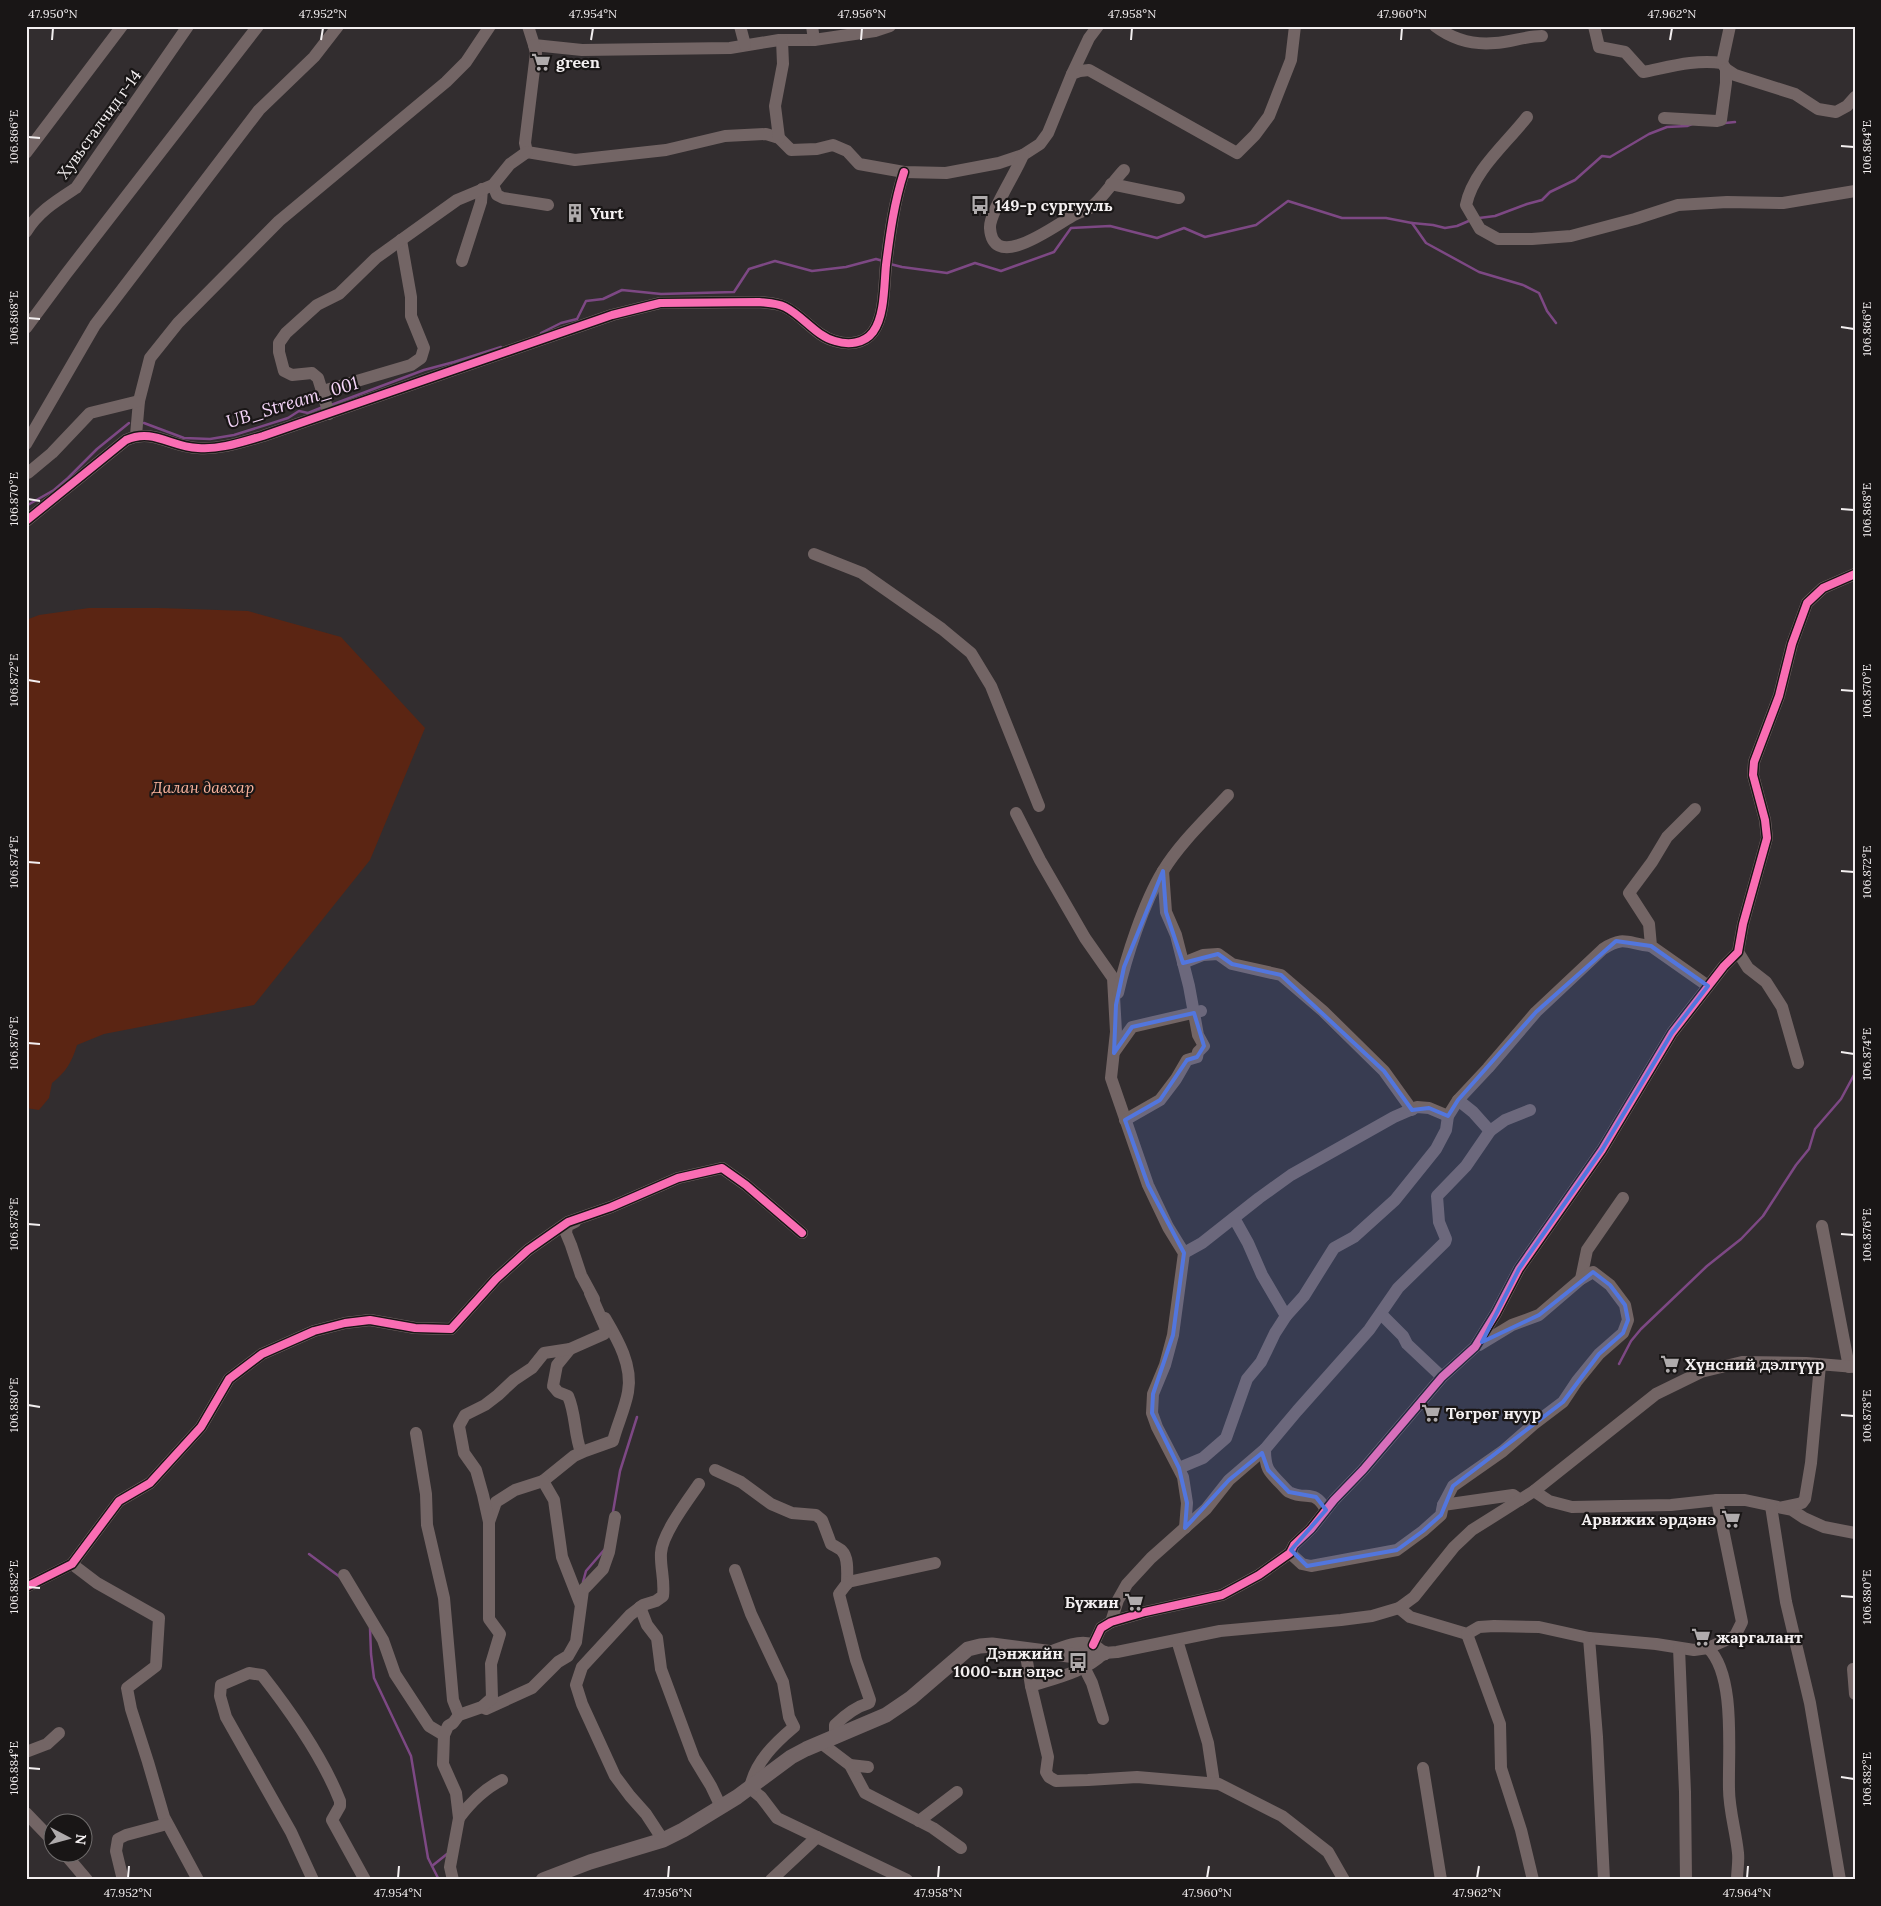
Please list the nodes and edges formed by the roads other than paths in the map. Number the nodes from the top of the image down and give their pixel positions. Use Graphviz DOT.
graph roads {
  1 [pos="122,26"];
  2 [pos="188,26"];
  3 [pos="258,26"];
  4 [pos="338,26"];
  5 [pos="490,26"];
  6 [pos="528,26"];
  7 [pos="740,26"];
  8 [pos="812,26"];
  9 [pos="890,26"];
  10 [pos="1098,26"];
  11 [pos="1295,26"];
  12 [pos="1435,26"];
  13 [pos="1594,26"];
  14 [pos="1730,26"];
  15 [pos="860,30"];
  16 [pos="1542,36"];
  17 [pos="782,40"];
  18 [pos="814,40"];
  19 [pos="534,44"];
  20 [pos="745,46"];
  21 [pos="1724,66"];
  22 [pos="1072,74"];
  23 [pos="1855,97"];
  24 [pos="1527,117"];
  25 [pos="1664,118"];
  26 [pos="779,138"];
  27 [pos="527,152"];
  28 [pos="26,153"];
  29 [pos="1023,155"];
  30 [pos="1124,170"];
  31 [pos="904,172"];
  32 [pos="1111,184"];
  33 [pos="488,187"];
  34 [pos="1855,191"];
  35 [pos="1179,198"];
  36 [pos="548,206"];
  37 [pos="26,232"];
  38 [pos="401,240"];
  39 [pos="462,261"];
  40 [pos="26,328"];
  41 [pos="139,401"];
  42 [pos="326,404"];
  43 [pos="136,436"];
  44 [pos="26,444"];
  45 [pos="26,472"];
  46 [pos="26,522"];
  47 [pos="814,554"];
  48 [pos="1855,574"];
  49 [pos="1228,795"];
  50 [pos="1039,806"];
  51 [pos="1695,809"];
  52 [pos="1016,813"];
  53 [pos="1163,871"];
  54 [pos="1652,946"];
  55 [pos="1738,952"];
  56 [pos="1183,963"];
  57 [pos="1708,986"];
  58 [pos="1116,1005"];
  59 [pos="1197,1012"];
  60 [pos="1114,1053"];
  61 [pos="1798,1063"];
  62 [pos="1458,1100"];
  63 [pos="1412,1110"];
  64 [pos="1530,1110"];
  65 [pos="1448,1116"];
  66 [pos="1125,1120"];
  67 [pos="1490,1131"];
  68 [pos="1623,1198"];
  69 [pos="579,1218"];
  70 [pos="1234,1218"];
  71 [pos="1822,1226"];
  72 [pos="802,1233"];
  73 [pos="1184,1253"];
  74 [pos="1581,1279"];
  75 [pos="590,1293"];
  76 [pos="1381,1314"];
  77 [pos="1286,1316"];
  78 [pos="1474,1347"];
  79 [pos="570,1349"];
  80 [pos="1820,1364"];
  81 [pos="1852,1367"];
  82 [pos="1442,1377"];
  83 [pos="416,1433"];
  84 [pos="1265,1449"];
  85 [pos="581,1452"];
  86 [pos="1179,1468"];
  87 [pos="715,1470"];
  88 [pos="543,1481"];
  89 [pos="699,1484"];
  90 [pos="1534,1491"];
  91 [pos="1520,1500"];
  92 [pos="1716,1500"];
  93 [pos="1443,1505"];
  94 [pos="1775,1507"];
  95 [pos="1326,1510"];
  96 [pos="615,1517"];
  97 [pos="489,1522"];
  98 [pos="1185,1528"];
  99 [pos="1855,1533"];
  100 [pos="1290,1553"];
  101 [pos="935,1563"];
  102 [pos="72,1564"];
  103 [pos="735,1570"];
  104 [pos="344,1575"];
  105 [pos="847,1584"];
  106 [pos="26,1587"];
  107 [pos="580,1604"];
  108 [pos="640,1607"];
  109 [pos="1399,1608"];
  110 [pos="1111,1622"];
  111 [pos="1467,1634"];
  112 [pos="1589,1638"];
  113 [pos="1177,1640"];
  114 [pos="1679,1648"];
  115 [pos="1708,1648"];
  116 [pos="1025,1649"];
  117 [pos="1098,1649"];
  118 [pos="1084,1667"];
  119 [pos="1853,1669"];
  120 [pos="1031,1686"];
  121 [pos="1855,1694"];
  122 [pos="482,1707"];
  123 [pos="459,1715"];
  124 [pos="1103,1719"];
  125 [pos="59,1733"];
  126 [pos="444,1735"];
  127 [pos="828,1740"];
  128 [pos="26,1752"];
  129 [pos="850,1765"];
  130 [pos="868,1766"];
  131 [pos="1423,1768"];
  132 [pos="502,1780"];
  133 [pos="1214,1783"];
  134 [pos="750,1788"];
  135 [pos="957,1792"];
  136 [pos="721,1807"];
  137 [pos="26,1813"];
  138 [pos="459,1818"];
  139 [pos="919,1821"];
  140 [pos="167,1824"];
  141 [pos="42,1830"];
  142 [pos="817,1837"];
  143 [pos="663,1840"];
  144 [pos="960,1848"];
  145 [pos="73,1864"];
  146 [pos="87,1880"];
  147 [pos="123,1880"];
  148 [pos="198,1880"];
  149 [pos="313,1880"];
  150 [pos="365,1880"];
  151 [pos="453,1880"];
  152 [pos="543,1880"];
  153 [pos="771,1880"];
  154 [pos="907,1880"];
  155 [pos="1344,1880"];
  156 [pos="1441,1880"];
  157 [pos="1533,1880"];
  158 [pos="1604,1880"];
  159 [pos="1686,1880"];
  160 [pos="1737,1880"];
  161 [pos="1840,1880"];
  1 -- 28 [label="street"];
  2 -- 37 [label="street, Хувьсгалчид г-14"];
  3 -- 40 [label="street"];
  4 -- 44 [label="street"];
  5 -- 41 [label="street"];
  6 -- 19 [label="street"];
  7 -- 20 [label="street"];
  8 -- 18 [label="street"];
  9 -- 15 [label="street"];
  10 -- 22 [label="street"];
  11 -- 22 [label="street"];
  12 -- 16 [label="street"];
  13 -- 21 [label="street"];
  14 -- 21 [label="street"];
  15 -- 18 [label="street"];
  17 -- 18 [label="street"];
  17 -- 20 [label="street"];
  17 -- 26 [label="street"];
  19 -- 20 [label="street"];
  19 -- 27 [label="street"];
  21 -- 23 [label="street"];
  21 -- 25 [label="street"];
  22 -- 29 [label="street"];
  24 -- 34 [label="street"];
  26 -- 27 [label="street"];
  26 -- 31 [label="street"];
  27 -- 33 [label="street"];
  29 -- 31 [label="street"];
  29 -- 32 [label="street"];
  30 -- 32 [label="street"];
  31 -- 42 [label="street"];
  32 -- 35 [label="street"];
  33 -- 36 [label="street"];
  33 -- 38 [label="street"];
  33 -- 39 [label="street"];
  38 -- 42 [label="street"];
  38 -- 42 [label="street"];
  41 -- 43 [label="street"];
  41 -- 45 [label="street"];
  42 -- 43 [label="street"];
  43 -- 46 [label="street"];
  47 -- 50 [label="street"];
  48 -- 55 [label="street"];
  49 -- 53 [label="street"];
  51 -- 54 [label="street"];
  52 -- 58 [label="street"];
  53 -- 56 [label="street"];
  53 -- 58 [label="street"];
  54 -- 57 [label="street"];
  54 -- 62 [label="street"];
  55 -- 57 [label="street"];
  55 -- 61 [label="street"];
  56 -- 59 [label="street"];
  56 -- 63 [label="street"];
  57 -- 78 [label="street"];
  58 -- 60 [label="street"];
  59 -- 60 [label="street"];
  59 -- 66 [label="street"];
  60 -- 66 [label="street"];
  62 -- 65 [label="street"];
  62 -- 67 [label="street"];
  63 -- 65 [label="street"];
  63 -- 70 [label="street"];
  64 -- 67 [label="street"];
  65 -- 77 [label="street"];
  66 -- 73 [label="street"];
  67 -- 76 [label="street"];
  68 -- 74 [label="street"];
  69 -- 72 [label="street"];
  69 -- 75 [label="street"];
  69 -- 102 [label="street"];
  70 -- 73 [label="street"];
  70 -- 77 [label="street"];
  71 -- 81 [label="street"];
  73 -- 86 [label="street"];
  74 -- 78 [label="street"];
  74 -- 93 [label="street"];
  75 -- 79 [label="street"];
  75 -- 85 [label="street"];
  76 -- 82 [label="street"];
  76 -- 84 [label="street"];
  77 -- 86 [label="street"];
  78 -- 82 [label="street"];
  79 -- 85 [label="street"];
  79 -- 97 [label="street"];
  80 -- 81 [label="street"];
  80 -- 90 [label="street"];
  80 -- 94 [label="street"];
  82 -- 95 [label="street"];
  83 -- 123 [label="street"];
  84 -- 95 [label="street"];
  84 -- 98 [label="street"];
  85 -- 88 [label="street"];
  86 -- 98 [label="street"];
  87 -- 105 [label="street"];
  88 -- 97 [label="street"];
  88 -- 107 [label="street"];
  89 -- 108 [label="street"];
  90 -- 91 [label="street"];
  90 -- 92 [label="street"];
  91 -- 93 [label="street"];
  91 -- 109 [label="street"];
  92 -- 94 [label="street"];
  92 -- 115 [label="street"];
  93 -- 100 [label="street"];
  94 -- 99 [label="street"];
  94 -- 161 [label="street"];
  95 -- 100 [label="street"];
  96 -- 107 [label="street"];
  97 -- 122 [label="street"];
  98 -- 110 [label="street"];
  100 -- 110 [label="street"];
  101 -- 105 [label="street"];
  102 -- 106 [label="street"];
  102 -- 140 [label="street"];
  103 -- 134 [label="street"];
  104 -- 126 [label="street"];
  105 -- 127 [label="street"];
  107 -- 122 [label="street"];
  108 -- 136 [label="street"];
  108 -- 143 [label="street"];
  109 -- 111 [label="street"];
  109 -- 113 [label="street"];
  110 -- 117 [label="street"];
  111 -- 112 [label="street"];
  111 -- 157 [label="street"];
  112 -- 114 [label="street"];
  112 -- 158 [label="street"];
  113 -- 117 [label="street"];
  113 -- 133 [label="street"];
  114 -- 115 [label="street"];
  114 -- 159 [label="street"];
  115 -- 160 [label="street"];
  116 -- 117 [label="main road"];
  116 -- 120 [label="street"];
  116 -- 127 [label="main road"];
  117 -- 118 [label="street"];
  118 -- 120 [label="street"];
  118 -- 124 [label="street"];
  119 -- 121 [label="street"];
  120 -- 133 [label="street"];
  122 -- 123 [label="street"];
  123 -- 126 [label="street"];
  125 -- 128 [label="street"];
  126 -- 138 [label="street"];
  127 -- 129 [label="street"];
  127 -- 134 [label="main road"];
  129 -- 130 [label="street"];
  129 -- 139 [label="street"];
  131 -- 156 [label="street"];
  132 -- 138 [label="street"];
  133 -- 155 [label="street"];
  134 -- 136 [label="main road"];
  134 -- 142 [label="street"];
  135 -- 139 [label="street"];
  136 -- 143 [label="main road"];
  137 -- 141 [label="street"];
  138 -- 151 [label="street"];
  139 -- 144 [label="street"];
  140 -- 147 [label="street"];
  140 -- 148 [label="street"];
  142 -- 153 [label="street"];
  142 -- 154 [label="street"];
  143 -- 152 [label="main road"];
  145 -- 146 [label="street"];
  149 -- 150 [label="street"];
}
